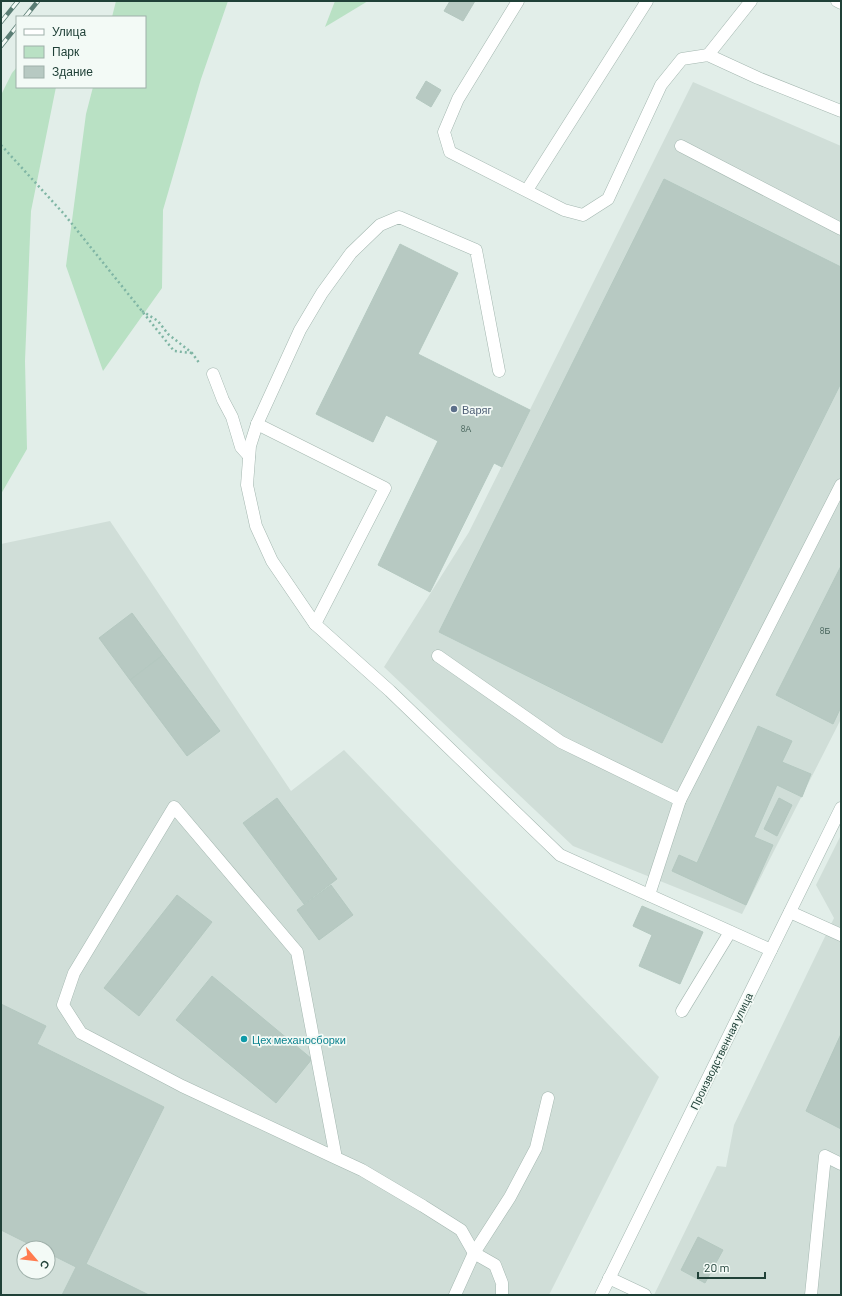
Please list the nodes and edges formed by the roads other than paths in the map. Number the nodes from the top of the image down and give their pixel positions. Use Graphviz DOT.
graph roads {
  1 [pos="518,1"];
  2 [pos="647,1"];
  3 [pos="751,1"];
  4 [pos="837,1"];
  5 [pos="841,3"];
  6 [pos="708,55"];
  7 [pos="841,111"];
  8 [pos="681,146"];
  9 [pos="527,190"];
  10 [pos="841,229"];
  11 [pos="499,371"];
  12 [pos="213,374"];
  13 [pos="257,424"];
  14 [pos="249,456"];
  15 [pos="841,485"];
  16 [pos="315,624"];
  17 [pos="438,656"];
  18 [pos="680,800"];
  19 [pos="841,808"];
  20 [pos="649,895"];
  21 [pos="790,912"];
  22 [pos="730,932"];
  23 [pos="841,935"];
  24 [pos="771,950"];
  25 [pos="682,1011"];
  26 [pos="548,1098"];
  27 [pos="336,1158"];
  28 [pos="841,1164"];
  29 [pos="474,1253"];
  30 [pos="610,1278"];
  31 [pos="455,1295"];
  32 [pos="502,1295"];
  33 [pos="601,1295"];
  34 [pos="645,1295"];
  35 [pos="811,1295"];
  1 -- 9 [label="street"];
  2 -- 9 [label="street"];
  3 -- 6 [label="street"];
  4 -- 5 [label="street"];
  6 -- 7 [label="street"];
  6 -- 9 [label="street"];
  8 -- 10 [label="street"];
  11 -- 13 [label="street"];
  12 -- 14 [label="street"];
  13 -- 14 [label="street"];
  13 -- 16 [label="street"];
  14 -- 16 [label="street"];
  15 -- 18 [label="street"];
  16 -- 20 [label="street"];
  17 -- 18 [label="street"];
  18 -- 20 [label="street"];
  19 -- 21 [label="street, Производственная улица"];
  20 -- 22 [label="street"];
  21 -- 23 [label="street"];
  21 -- 24 [label="street, Производственная улица"];
  22 -- 24 [label="street"];
  22 -- 25 [label="street"];
  24 -- 30 [label="street, Производственная улица"];
  26 -- 29 [label="street"];
  27 -- 27 [label="street"];
  27 -- 29 [label="street"];
  28 -- 35 [label="street"];
  29 -- 31 [label="street"];
  29 -- 32 [label="street"];
  30 -- 33 [label="street, Производственная улица"];
  30 -- 34 [label="street"];
}
